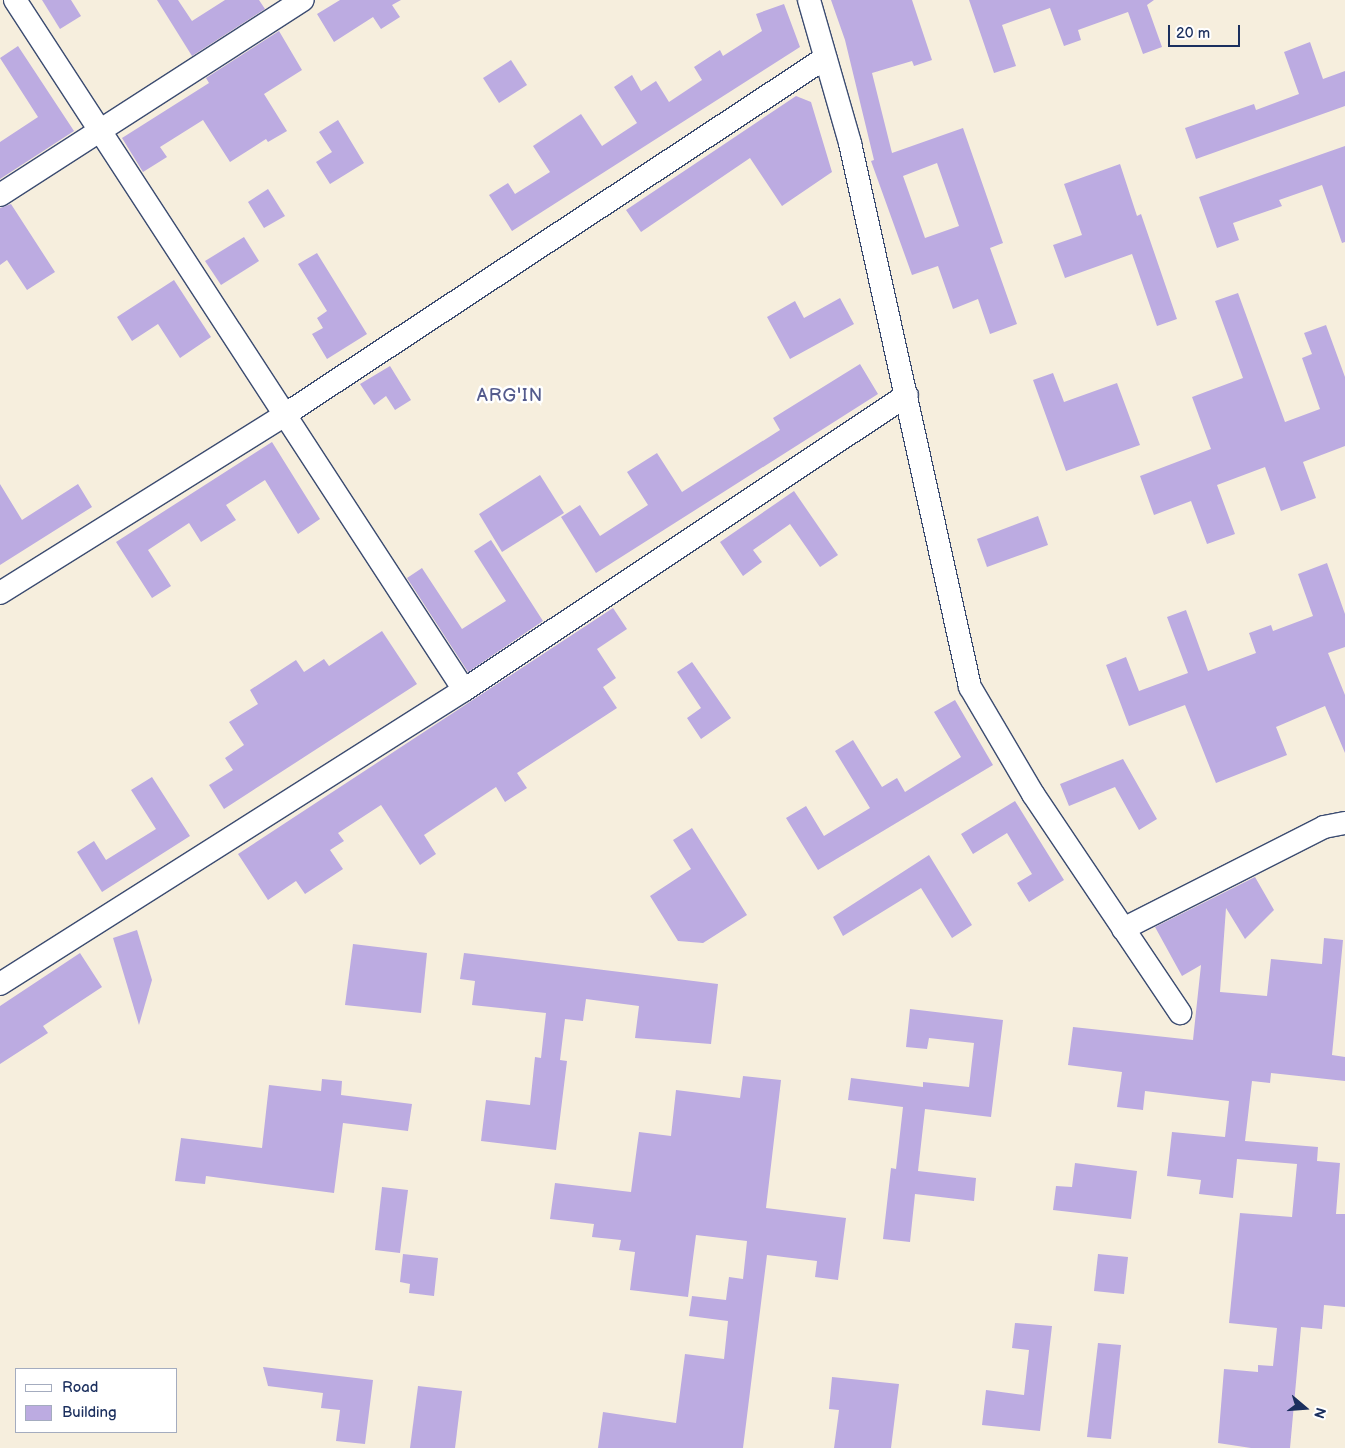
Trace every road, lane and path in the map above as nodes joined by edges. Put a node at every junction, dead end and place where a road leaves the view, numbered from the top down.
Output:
1 (15, 0) edge
2 (303, 0) edge
3 (809, 0) edge
4 (826, 58) junction
5 (101, 129) junction
6 (0, 195) edge
7 (907, 395) junction
8 (286, 414) junction
9 (0, 593) edge
10 (464, 690) junction
11 (1345, 823) edge
12 (1123, 929) junction
13 (0, 984) edge
14 (1180, 1014) dead end

1 - 5 street
2 - 5 street
3 - 4 street
4 - 7 street
4 - 8 street
5 - 6 street
5 - 8 street
7 - 10 street
7 - 12 street
8 - 9 street
8 - 10 street
10 - 13 street
11 - 12 street
12 - 14 street

